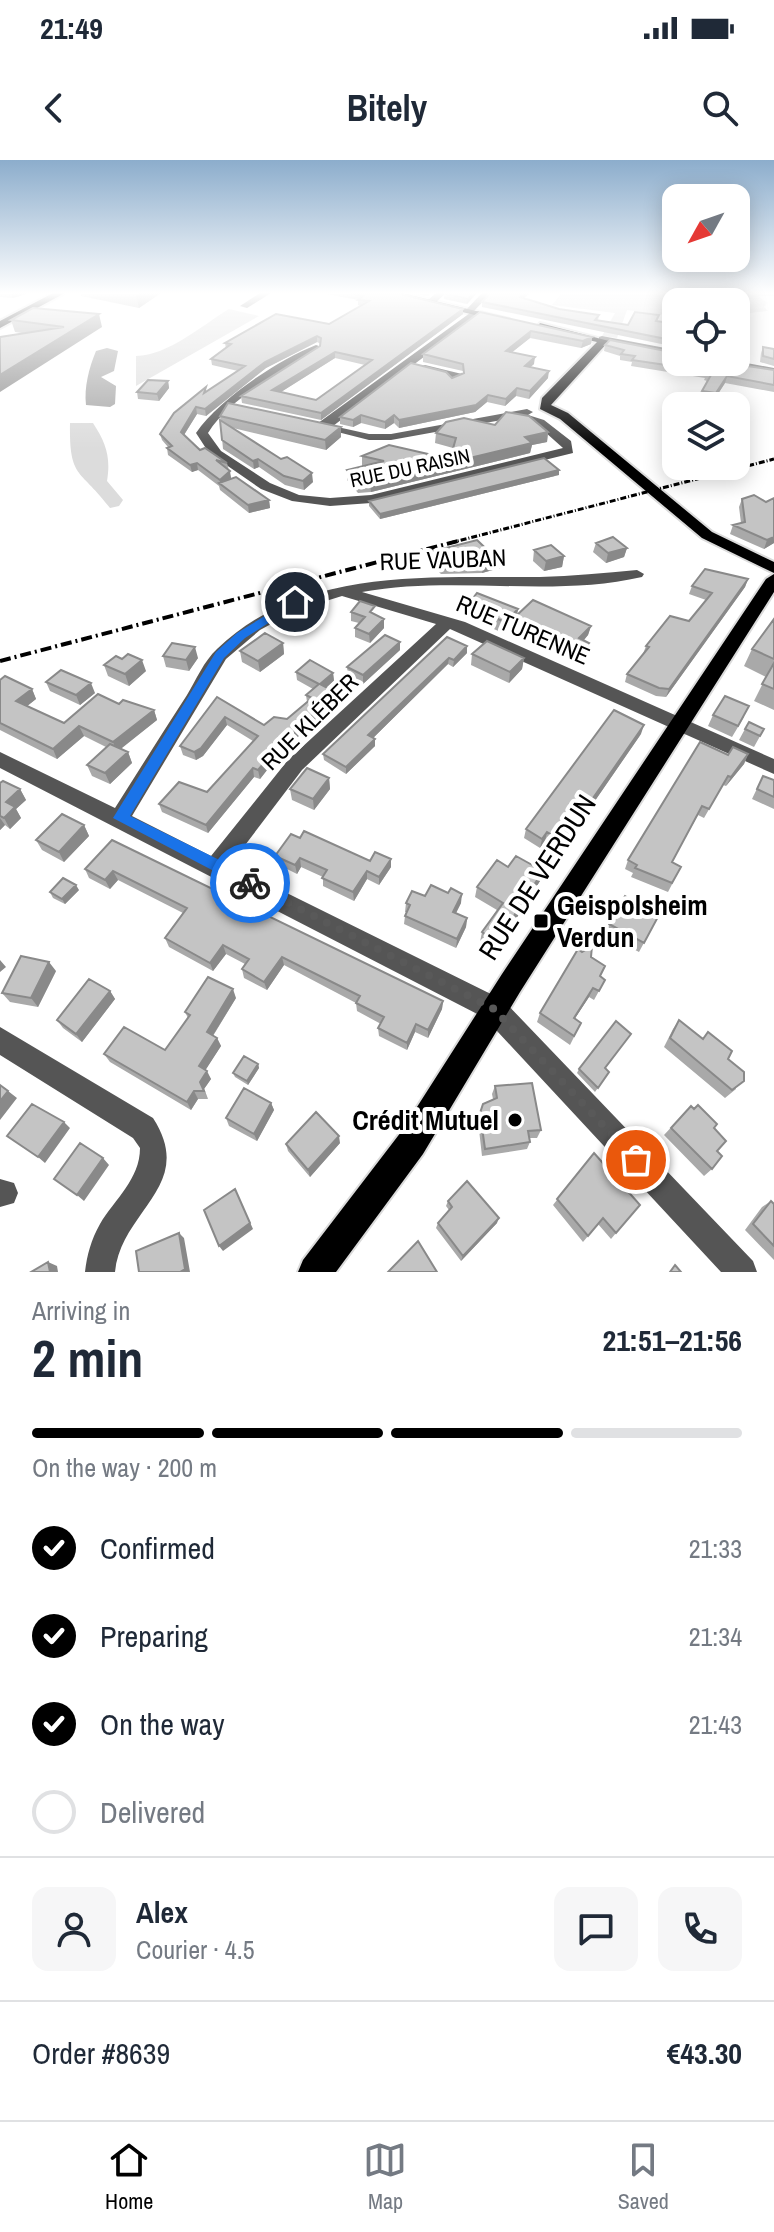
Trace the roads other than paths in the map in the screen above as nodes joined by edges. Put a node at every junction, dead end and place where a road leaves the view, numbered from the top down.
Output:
1 (433, 345) edge
2 (601, 345) edge
3 (633, 345) edge
4 (316, 348) edge
5 (662, 350) edge
6 (410, 364) junction
7 (750, 367) edge
8 (774, 371) edge
9 (453, 380) edge
10 (552, 405) junction
11 (227, 406) junction
12 (241, 409) edge
13 (515, 415) junction
14 (498, 417) junction
15 (310, 424) edge
16 (324, 427) junction
17 (774, 568) edge
18 (637, 574) dead end
19 (774, 579) edge
20 (343, 591) junction
21 (448, 622) junction
22 (680, 725) junction
23 (3, 765) edge
24 (774, 767) edge
25 (120, 818) junction
26 (216, 866) junction
27 (494, 1009) junction
28 (0, 1040) edge
29 (322, 1262) edge
30 (100, 1272) edge
31 (299, 1272) edge
32 (742, 1272) edge

1 - 6 street
2 - 10 main road
3 - 5 street
4 - 11 street
6 - 9 street
6 - 16 street
7 - 8 street
10 - 13 street
10 - 14 street
10 - 17 main road
11 - 12 street
11 - 13 street, RUE DU RAISIN
13 - 14 street
14 - 16 street
15 - 16 street
18 - 20 street, RUE VAUBAN
19 - 22 main road, RUE DE VERDUN
20 - 21 street, RUE TURENNE
20 - 25 street, RUE VAUBAN
21 - 22 street, RUE TURENNE
21 - 26 street, RUE KLÉBER
22 - 24 street, RUE TURENNE
22 - 27 main road, RUE DE VERDUN
23 - 25 street
25 - 26 street
26 - 27 street
27 - 29 main road, RUE DE VERDUN
27 - 32 street
28 - 30 street
29 - 31 main road, RUE DE VERDUN

